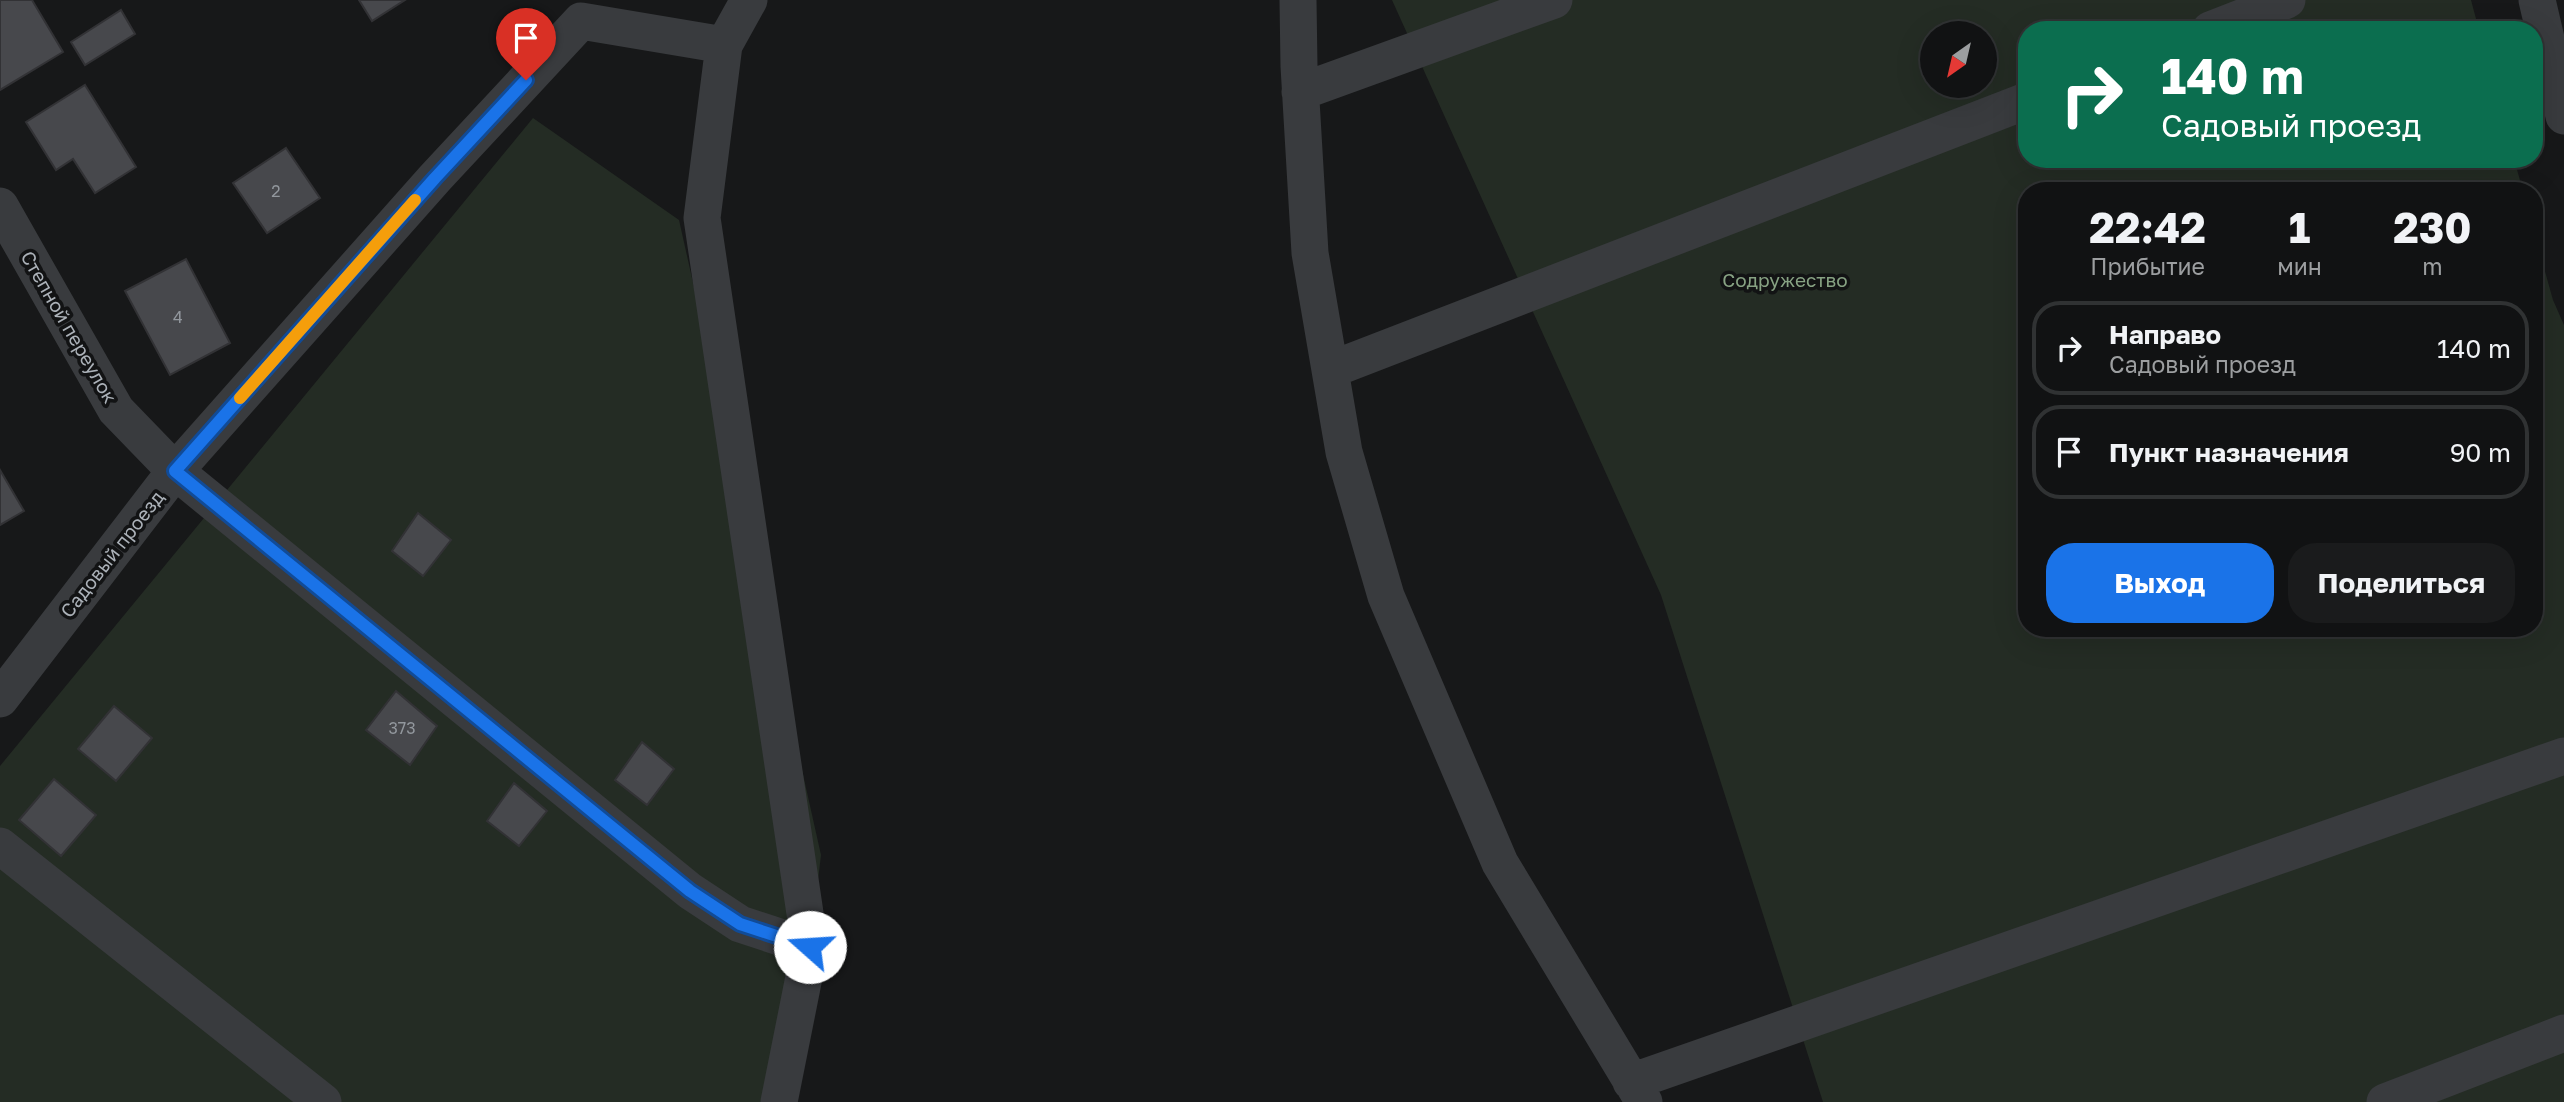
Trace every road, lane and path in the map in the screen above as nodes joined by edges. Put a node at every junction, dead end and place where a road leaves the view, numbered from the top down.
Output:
1 (749, 0) edge
2 (1298, 0) edge
3 (1554, 0) edge
4 (2287, 0) edge
5 (2537, 0) edge
6 (572, 11) edge
7 (2233, 21) edge
8 (2542, 21) edge
9 (2543, 26) edge
10 (724, 45) junction
11 (1300, 92) junction
12 (2018, 104) edge
13 (2564, 116) edge
14 (0, 206) edge
15 (1329, 370) junction
16 (175, 471) junction
17 (0, 699) edge
18 (2564, 756) edge
19 (0, 846) edge
20 (810, 947) junction
21 (2564, 1033) edge
22 (1638, 1092) edge
23 (323, 1102) edge
24 (779, 1102) edge
25 (2385, 1102) edge

1 - 10 street
2 - 11 street
3 - 11 street
4 - 7 street
5 - 8 street
6 - 10 street, Садовый проезд
6 - 16 street, Садовый проезд
9 - 13 street
10 - 20 street
11 - 15 street
12 - 15 street
14 - 16 street, Степной переулок
15 - 22 street
16 - 17 street, Садовый проезд
16 - 20 street, Степной переулок
18 - 22 street
19 - 23 street
20 - 24 street
21 - 25 street

